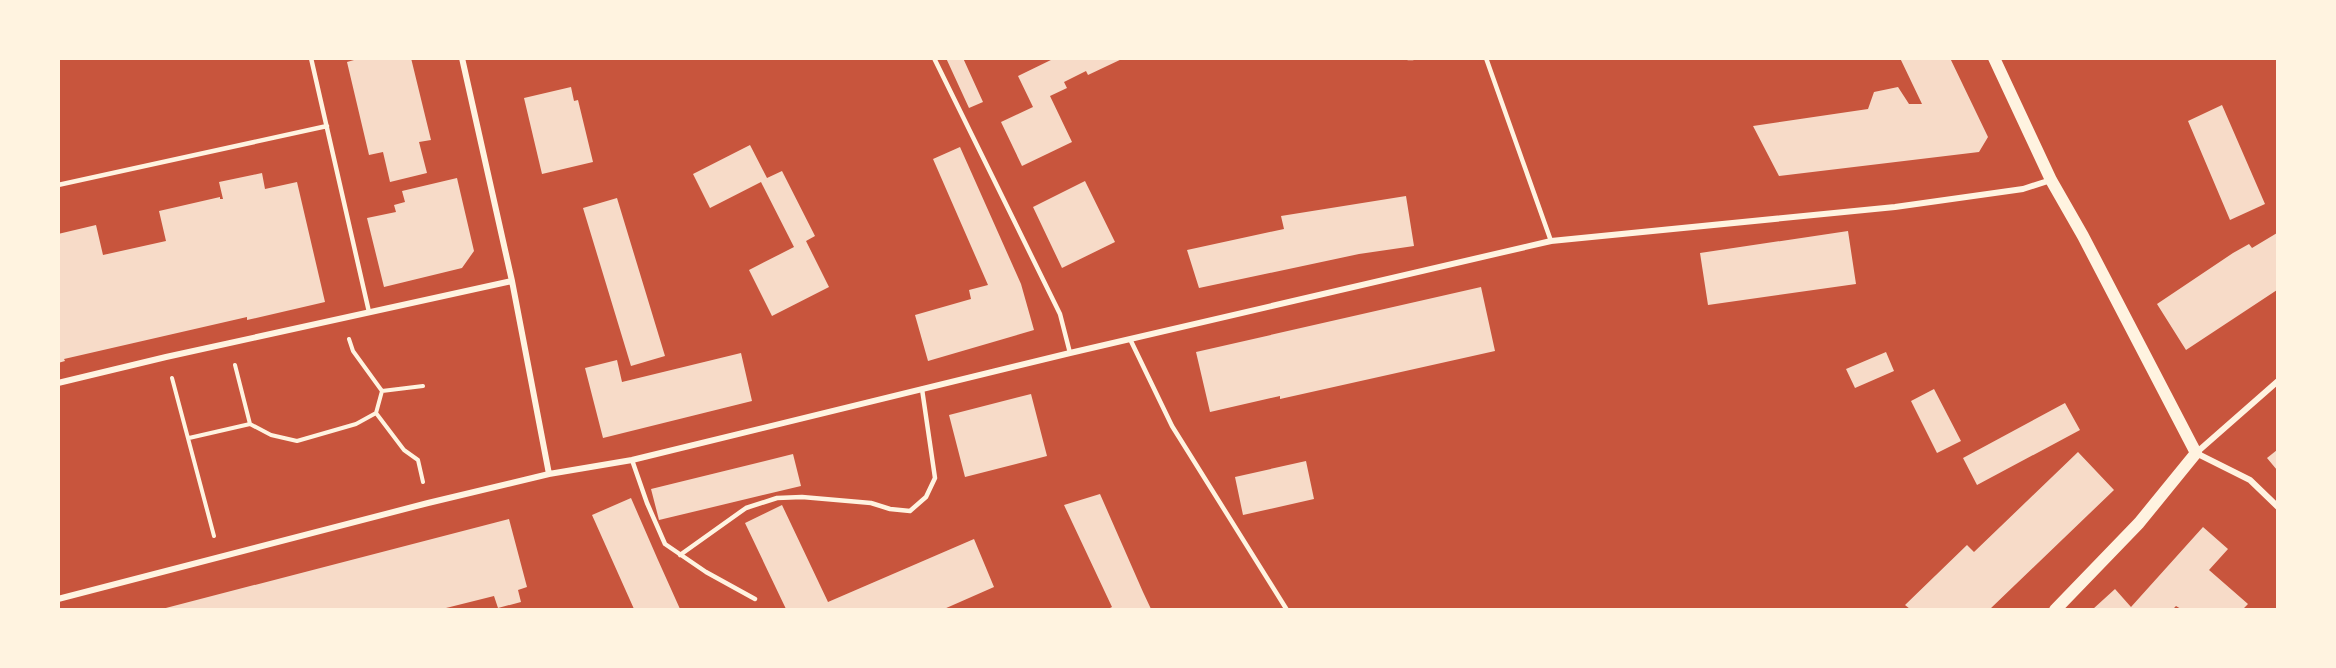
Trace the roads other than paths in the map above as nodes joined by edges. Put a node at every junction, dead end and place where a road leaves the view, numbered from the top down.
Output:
1 (311, 58) edge
2 (462, 58) edge
3 (934, 58) edge
4 (1408, 58) edge
5 (1413, 58) edge
6 (1486, 58) edge
7 (1994, 58) edge
8 (327, 126) junction
9 (2051, 180) junction
10 (58, 185) edge
11 (1551, 241) junction
12 (512, 281) junction
13 (369, 312) junction
14 (1130, 339) junction
15 (1070, 353) junction
16 (2277, 381) edge
17 (58, 383) edge
18 (922, 389) junction
19 (2196, 453) junction
20 (632, 460) junction
21 (549, 474) junction
22 (2277, 507) edge
23 (680, 555) junction
24 (58, 599) edge
25 (755, 599) dead end
26 (1287, 609) edge
27 (2055, 609) edge

1 - 8 lane
2 - 12 street
3 - 15 lane
4 - 5 lane
6 - 11 lane
7 - 9 main road
8 - 10 lane
8 - 13 lane
9 - 11 street
9 - 19 main road
11 - 14 street
12 - 13 street
12 - 21 street
13 - 17 street
14 - 15 street
14 - 26 lane
15 - 18 street
16 - 19 street
18 - 20 street
18 - 23 lane
19 - 22 street
19 - 27 main road
20 - 21 street
20 - 23 lane
21 - 24 street
23 - 25 lane

